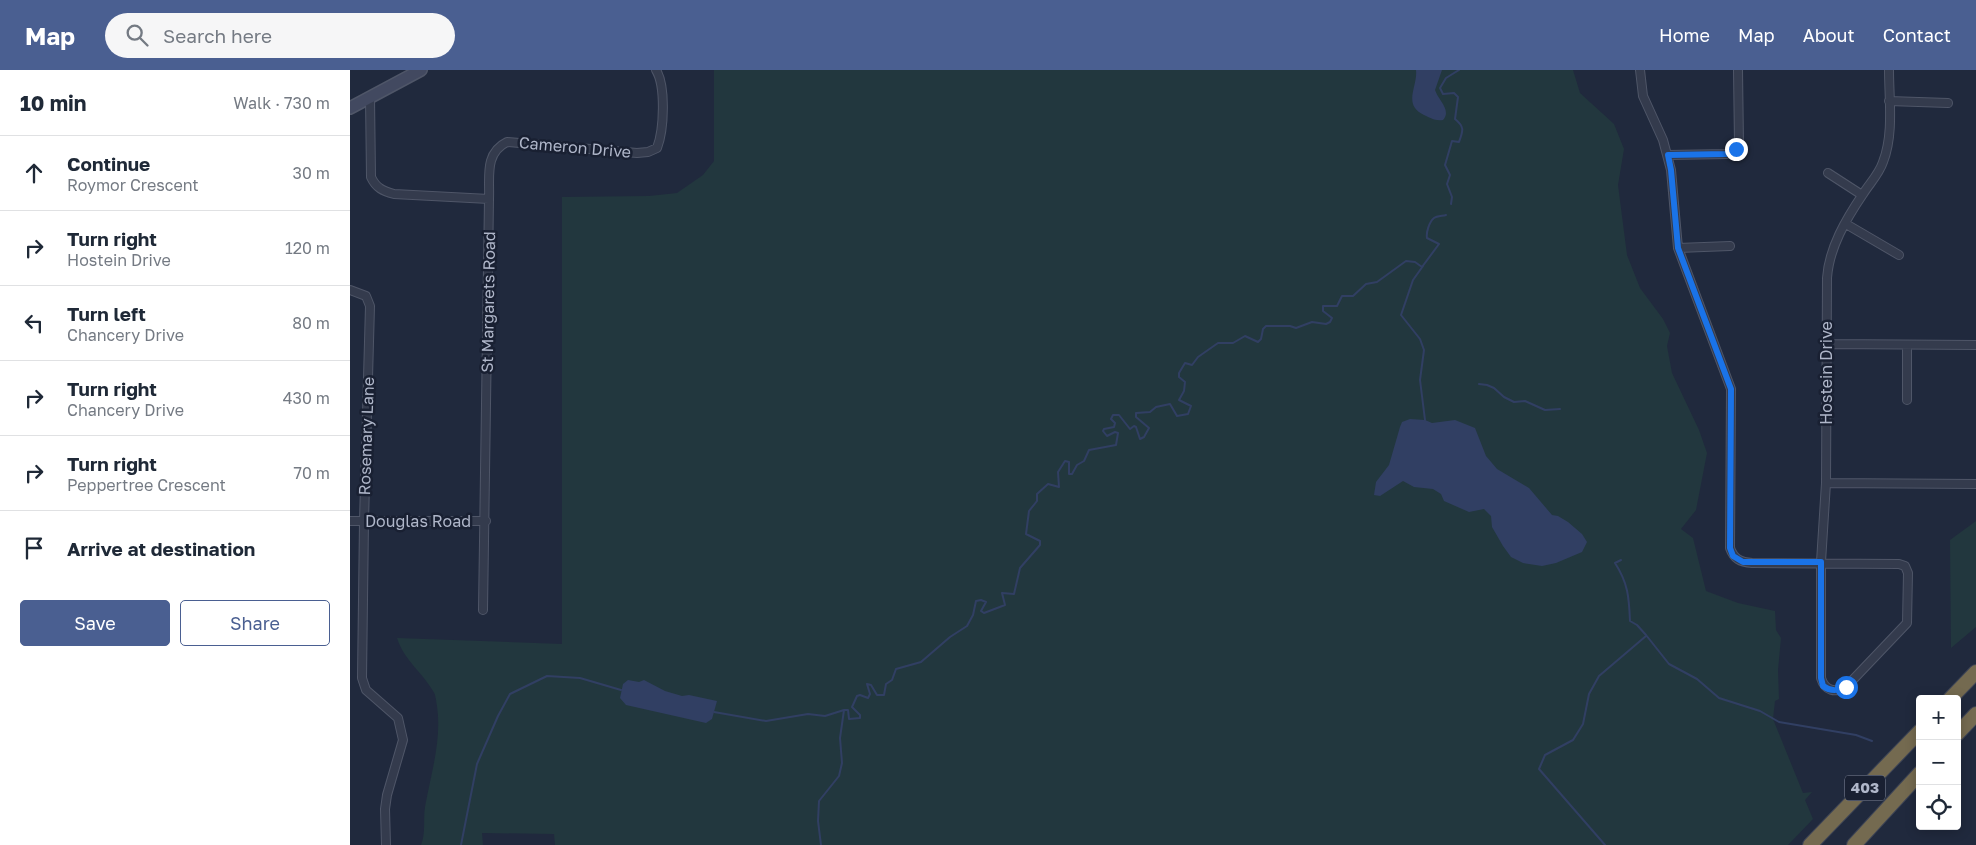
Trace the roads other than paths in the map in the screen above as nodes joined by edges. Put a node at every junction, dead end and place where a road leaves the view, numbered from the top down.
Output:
1 (421, 70) edge
2 (656, 70) edge
3 (1640, 70) edge
4 (1738, 70) edge
5 (1889, 70) edge
6 (370, 98) junction
7 (1889, 102) junction
8 (1948, 103) dead end
9 (350, 108) edge
10 (1668, 155) junction
11 (1828, 173) dead end
12 (1862, 194) junction
13 (489, 199) junction
14 (1846, 224) junction
15 (1730, 246) dead end
16 (1678, 248) junction
17 (1900, 255) dead end
18 (350, 290) edge
19 (1826, 344) junction
20 (1906, 345) junction
21 (1976, 345) edge
22 (1907, 400) dead end
23 (1826, 483) junction
24 (1976, 484) edge
25 (350, 520) edge
26 (364, 521) junction
27 (486, 521) junction
28 (1821, 562) junction
29 (483, 610) dead end
30 (1976, 672) edge
31 (1954, 695) edge
32 (1976, 714) edge
33 (1961, 730) edge
34 (1916, 734) edge
35 (1916, 778) edge
36 (386, 845) edge
37 (1810, 845) edge
38 (1854, 845) edge

1 - 6 main road
2 - 13 street, Cameron Drive
3 - 10 street
4 - 10 street
5 - 7 street, Hostein Drive
6 - 9 main road
6 - 13 street
7 - 8 street
7 - 12 street, Hostein Drive
10 - 16 street
11 - 12 street
12 - 14 street, Hostein Drive
13 - 27 street, St Margarets Road
14 - 17 street
14 - 19 street, Hostein Drive
15 - 16 street
16 - 28 street
18 - 26 street, Rosemary Lane
19 - 20 street
19 - 23 street, Hostein Drive
20 - 21 street
20 - 22 street
23 - 24 street
23 - 28 street, Hostein Drive
25 - 26 street, Douglas Road
26 - 27 street, Douglas Road
26 - 36 street, Rosemary Lane
27 - 29 street, St Margarets Road
28 - 28 street, Hostein Drive
30 - 31 highway
32 - 33 highway
34 - 37 highway, 403
35 - 38 highway, 403

